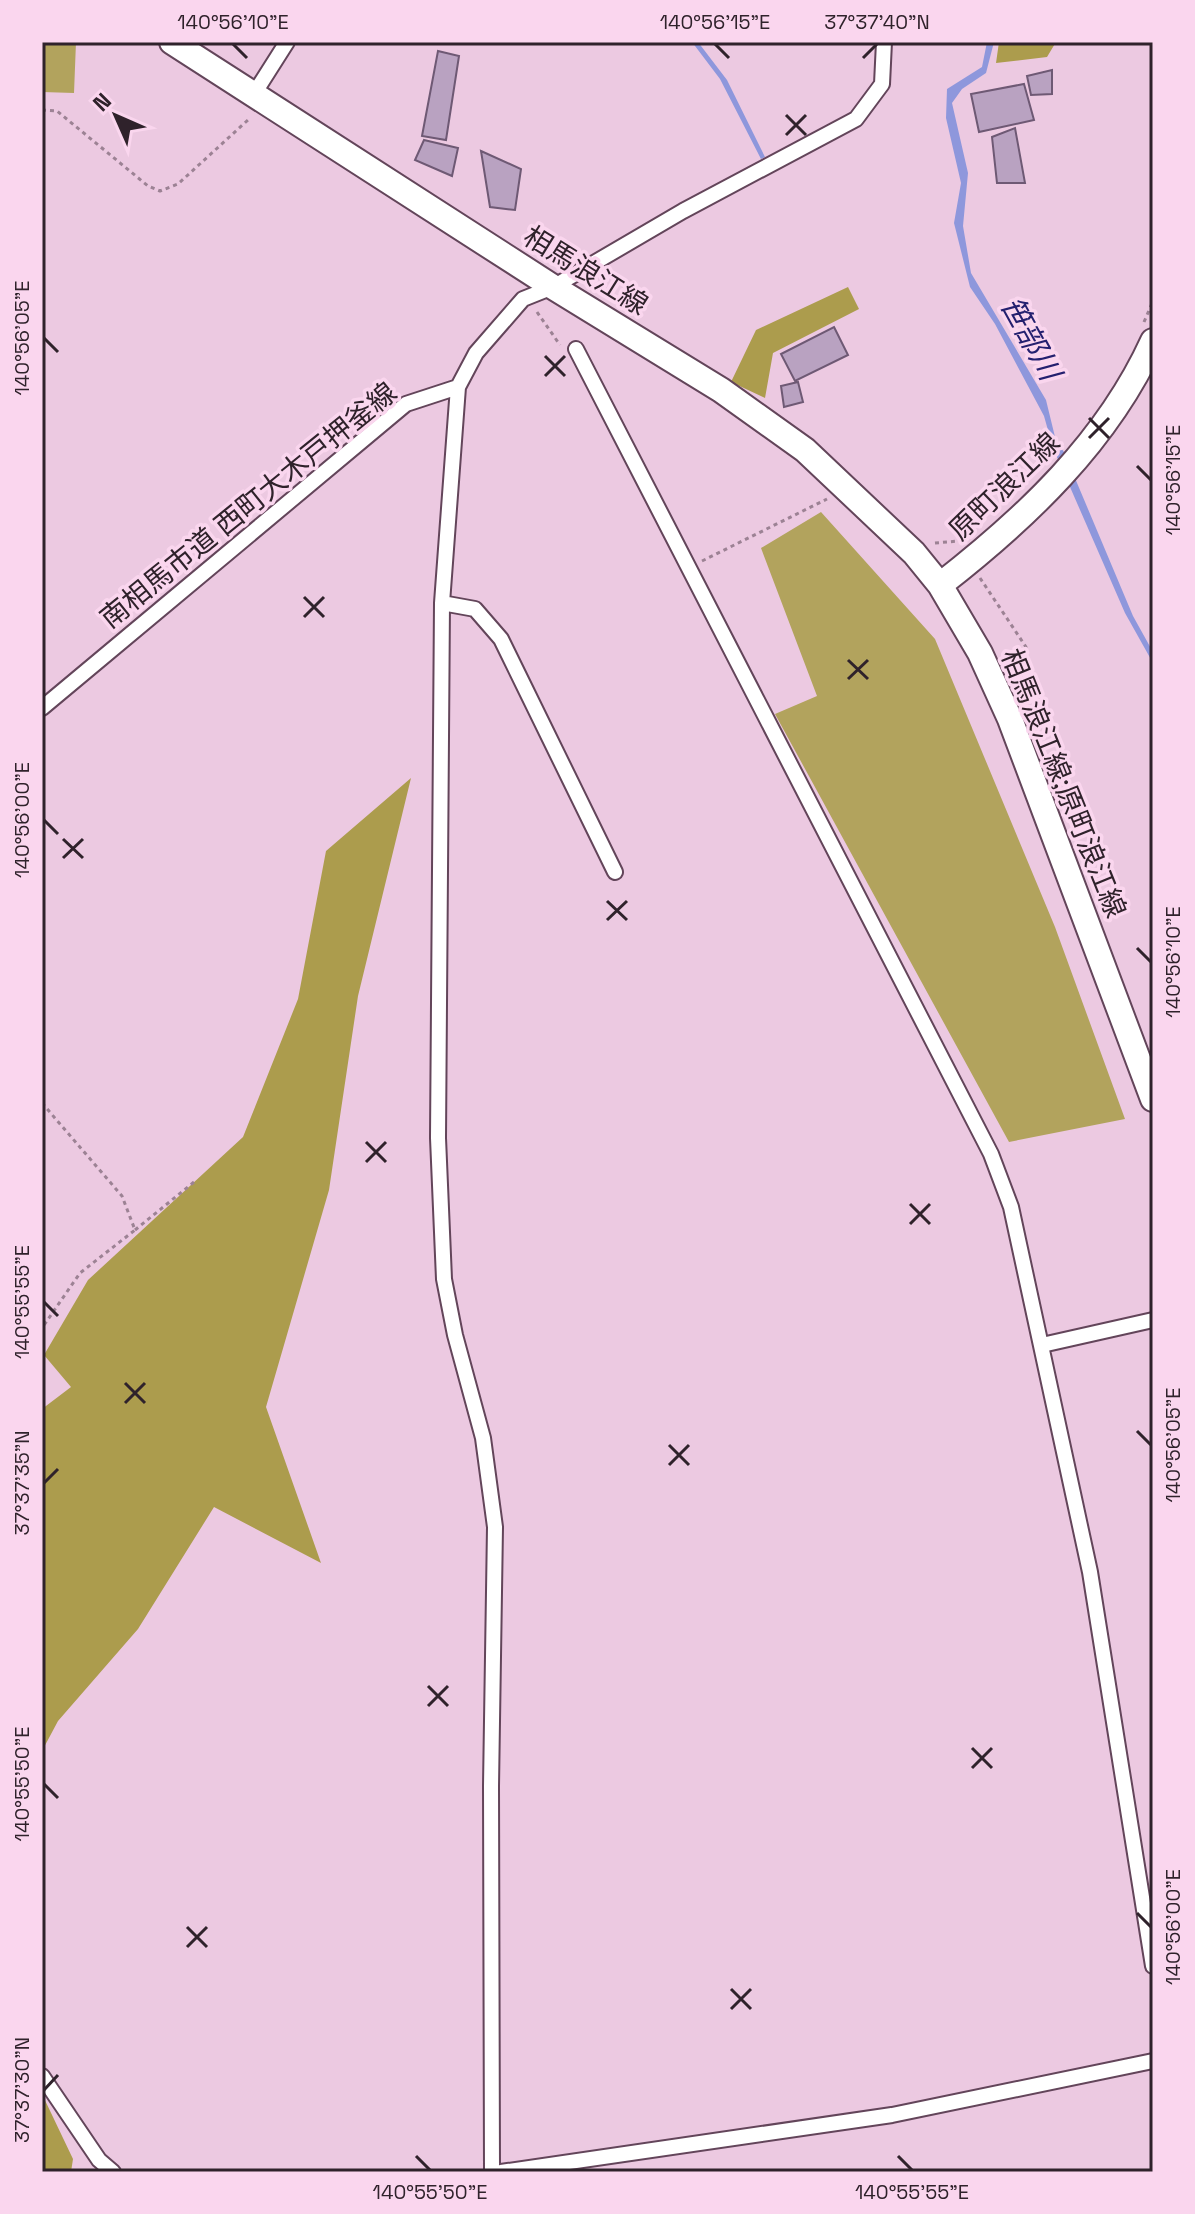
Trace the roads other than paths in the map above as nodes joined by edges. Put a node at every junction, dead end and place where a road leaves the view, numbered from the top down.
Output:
1 (172, 42) edge
2 (287, 42) edge
3 (884, 42) edge
4 (259, 97) junction
5 (553, 287) junction
6 (1153, 341) edge
7 (569, 349) road end
8 (458, 387) junction
9 (940, 585) junction
10 (442, 603) junction
11 (42, 708) edge
12 (615, 872) dead end
13 (1153, 1099) edge
14 (1153, 1320) edge
15 (1042, 1345) junction
16 (1153, 1966) edge
17 (1153, 2061) edge
18 (42, 2076) edge
19 (113, 2172) edge
20 (492, 2172) edge
21 (501, 2172) edge

1 - 4 main road, 相馬浪江線
2 - 4 street
3 - 5 street
4 - 5 main road, 相馬浪江線
5 - 8 street
5 - 9 main road, 相馬浪江線
6 - 9 main road, 原町浪江線
7 - 15 street
8 - 10 street
8 - 11 street, 南相馬市道 西町大木戸押釜線
9 - 13 main road, 相馬浪江線;原町浪江線
10 - 12 street
10 - 20 street
14 - 15 street
15 - 16 street
17 - 21 street
18 - 19 street

